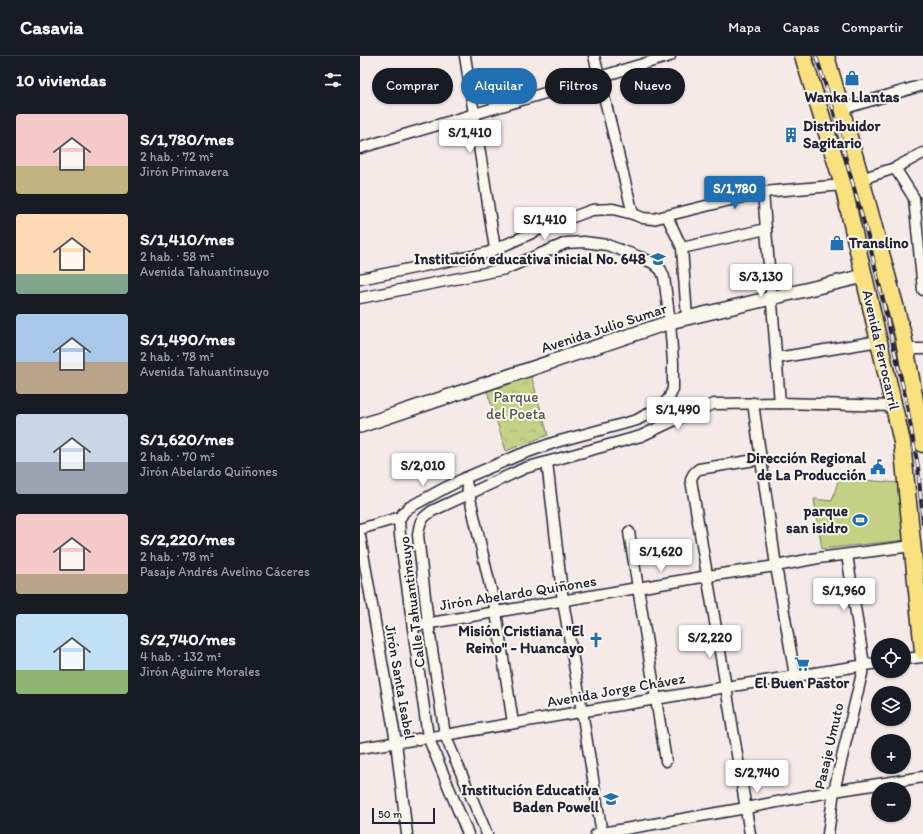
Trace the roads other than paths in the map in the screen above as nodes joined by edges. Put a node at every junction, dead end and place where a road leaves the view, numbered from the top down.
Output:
1 (465, 56) edge
2 (594, 56) edge
3 (670, 56) edge
4 (803, 56) edge
5 (826, 56) edge
6 (597, 68) edge
7 (612, 73) edge
8 (923, 85) edge
9 (545, 93) edge
10 (606, 104) edge
11 (842, 109) junction
12 (474, 114) junction
13 (360, 148) edge
14 (923, 153) edge
15 (895, 168) junction
16 (861, 179) junction
17 (843, 185) junction
18 (763, 192) junction
19 (919, 198) edge
20 (633, 214) junction
21 (668, 216) junction
22 (766, 229) junction
23 (682, 248) junction
24 (495, 249) junction
25 (864, 276) junction
26 (360, 279) edge
27 (923, 290) edge
28 (360, 298) edge
29 (772, 298) junction
30 (688, 318) junction
31 (670, 322) junction
32 (878, 341) junction
33 (905, 349) junction
34 (923, 349) edge
35 (777, 358) junction
36 (753, 403) junction
37 (780, 403) junction
38 (894, 406) junction
39 (360, 426) edge
40 (922, 436) edge
41 (761, 459) junction
42 (547, 462) junction
43 (465, 478) junction
44 (469, 494) junction
45 (401, 517) junction
46 (360, 529) edge
47 (630, 532) dead end
48 (360, 536) edge
49 (912, 546) junction
50 (847, 555) junction
51 (776, 566) junction
52 (708, 576) junction
53 (638, 588) junction
54 (563, 601) junction
55 (496, 612) junction
56 (428, 623) junction
57 (413, 626) junction
58 (923, 651) edge
59 (923, 657) edge
60 (911, 658) edge
61 (871, 664) edge
62 (864, 665) junction
63 (796, 676) junction
64 (726, 687) junction
65 (656, 699) junction
66 (582, 711) junction
67 (513, 723) junction
68 (445, 735) junction
69 (428, 737) junction
70 (396, 742) junction
71 (360, 748) edge
72 (666, 761) dead end
73 (923, 777) edge
74 (834, 791) junction
75 (746, 808) junction
76 (407, 834) edge
77 (468, 834) edge
78 (487, 834) edge
79 (600, 834) edge
80 (750, 834) edge
81 (828, 834) edge

1 - 12 street
2 - 6 street
3 - 7 street
4 - 17 main road, Avenida Ferrocarril
5 - 11 main road, Avenida Ferrocarril
8 - 11 street
9 - 12 street
10 - 20 street
11 - 16 main road, Avenida Ferrocarril
12 - 13 street
12 - 24 street
14 - 15 street
15 - 16 street
15 - 19 street
16 - 33 main road, Avenida Ferrocarril
17 - 18 street
17 - 25 main road, Avenida Ferrocarril
18 - 21 street
18 - 22 street
19 - 27 street
20 - 21 street
20 - 24 street
21 - 23 street
22 - 23 street
22 - 29 street
23 - 30 street
24 - 26 street
25 - 29 street, Avenida Julio Sumar
25 - 32 main road, Avenida Ferrocarril
28 - 31 street
29 - 30 street, Avenida Julio Sumar
29 - 35 street
30 - 31 street, Avenida Julio Sumar
31 - 39 street, Avenida Julio Sumar
31 - 43 street
32 - 35 street
32 - 38 main road, Avenida Ferrocarril
33 - 34 street
33 - 40 main road, Avenida Ferrocarril
35 - 37 street
36 - 37 street
36 - 41 street
36 - 42 street
37 - 38 street
38 - 49 main road, Avenida Ferrocarril
41 - 51 street
41 - 52 street
42 - 44 street
42 - 54 street
43 - 44 street
43 - 45 street
44 - 55 street
44 - 56 street, Calle Tahuantinsuyo
45 - 46 street
45 - 57 street, Calle Tahuantinsuyo
47 - 53 street
48 - 70 street, Jirón Santa Isabel
49 - 50 street, Jirón Abelardo Quiñones
49 - 58 main road, Avenida Ferrocarril
50 - 51 street, Jirón Abelardo Quiñones
50 - 62 street
51 - 52 street, Jirón Abelardo Quiñones
51 - 63 street
52 - 53 street, Jirón Abelardo Quiñones
52 - 64 street
53 - 54 street, Jirón Abelardo Quiñones
53 - 65 street
54 - 55 street, Jirón Abelardo Quiñones
54 - 66 street
55 - 56 street, Jirón Abelardo Quiñones
55 - 67 street
56 - 57 street, Jirón Abelardo Quiñones
56 - 68 street, Calle Tahuantinsuyo
57 - 69 street, Calle Tahuantinsuyo
59 - 60 street
61 - 62 street, Avenida Jorge Chávez
62 - 63 street, Avenida Jorge Chávez
62 - 74 street, Pasaje Umuto
63 - 64 street, Avenida Jorge Chávez
64 - 65 street, Avenida Jorge Chávez
64 - 75 street
65 - 66 street, Avenida Jorge Chávez
65 - 72 street
66 - 67 street, Avenida Jorge Chávez
66 - 79 street
67 - 68 street, Avenida Jorge Chávez
68 - 69 street, Avenida Jorge Chávez
68 - 78 street, Calle Tahuantinsuyo
69 - 70 street, Avenida Jorge Chávez
69 - 77 street, Calle Tahuantinsuyo
70 - 71 street, Avenida Jorge Chávez
70 - 76 street, Jirón Santa Isabel
73 - 74 street
74 - 75 street
74 - 81 street, Pasaje Umuto
75 - 79 street
75 - 80 street

